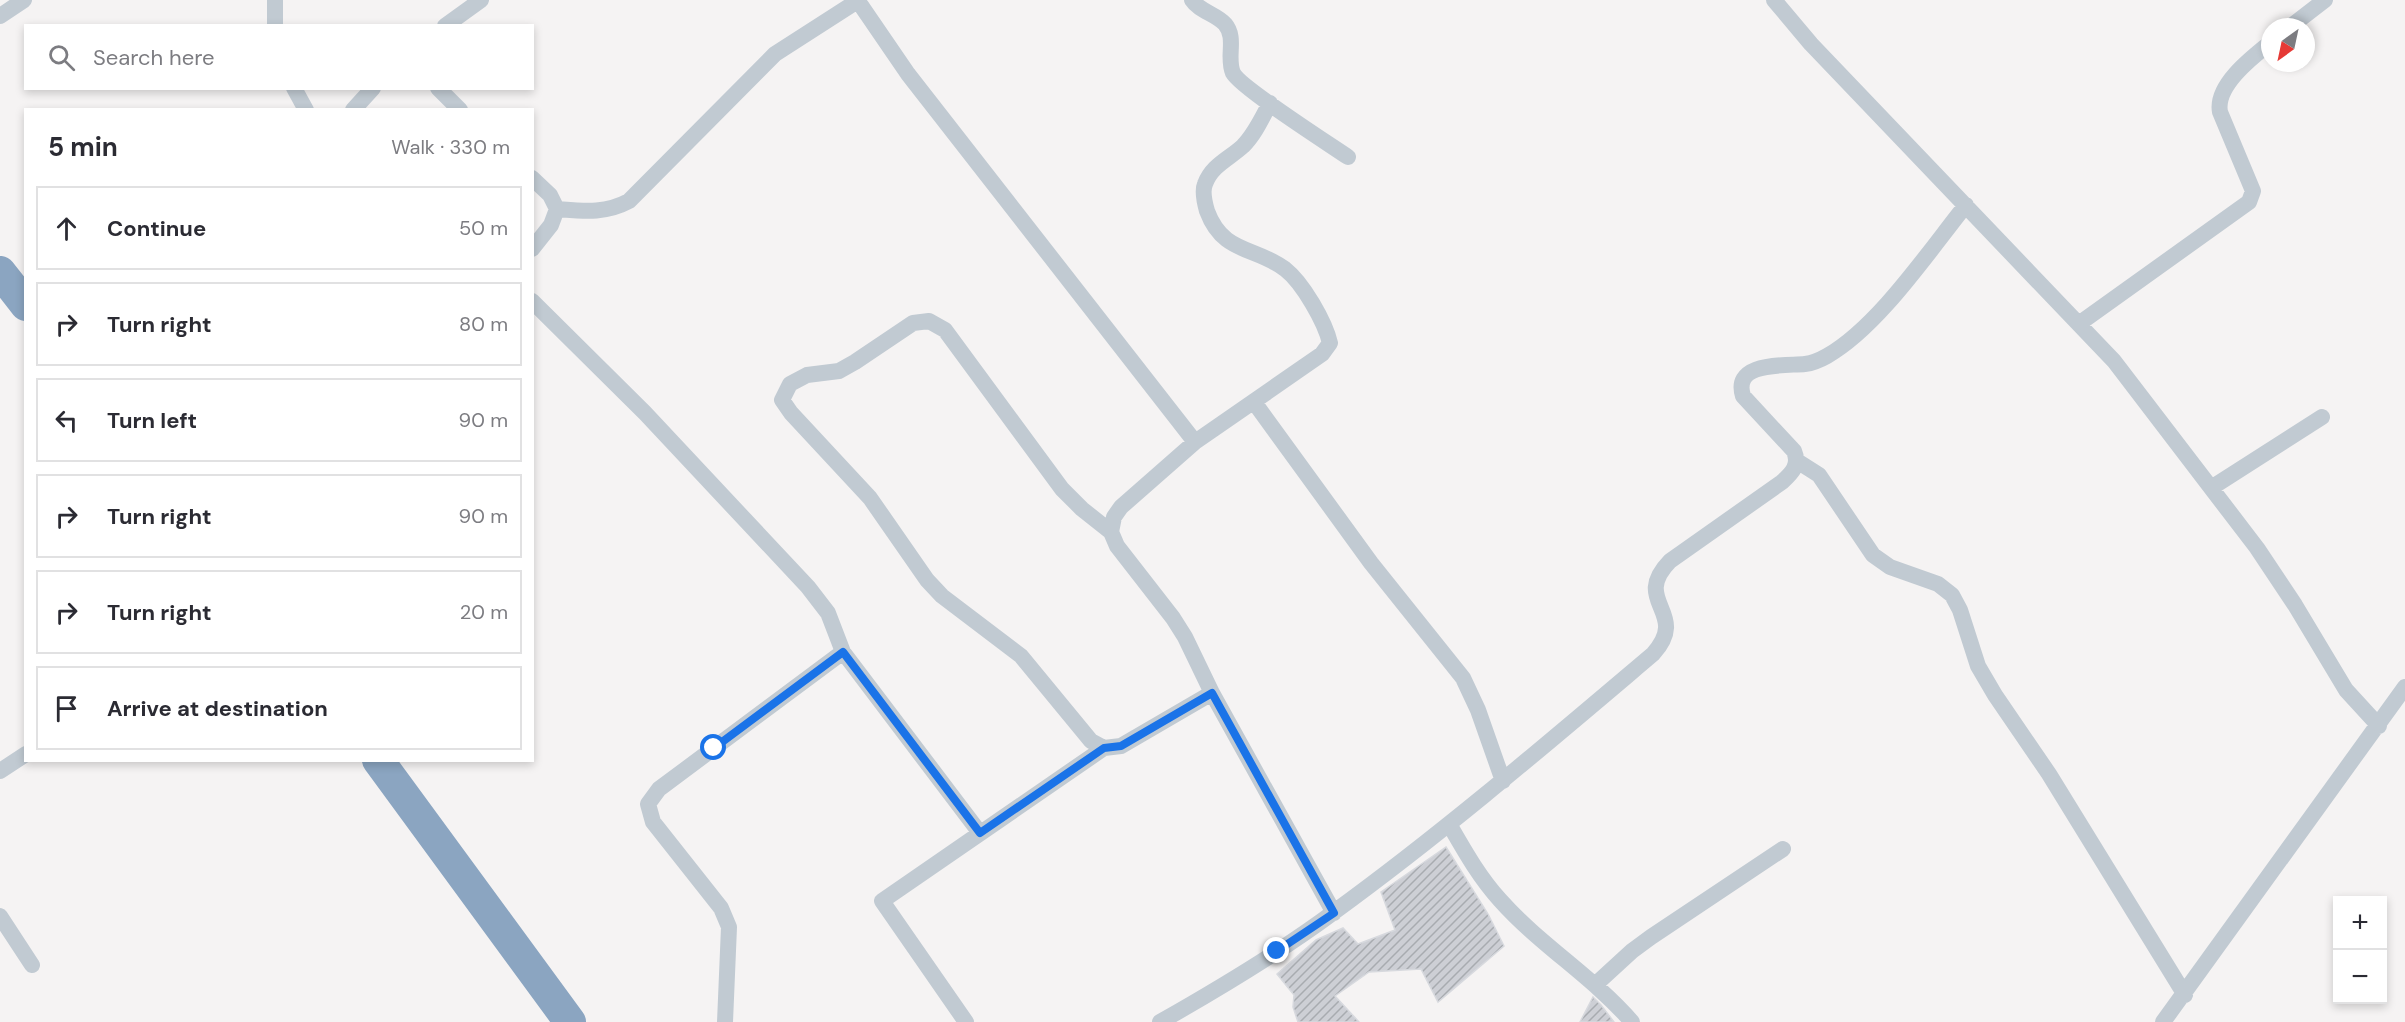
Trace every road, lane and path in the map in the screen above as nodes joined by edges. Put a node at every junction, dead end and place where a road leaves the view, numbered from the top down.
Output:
1 (24, 0) edge
2 (275, 0) edge
3 (481, 0) edge
4 (1192, 0) edge
5 (1774, 0) edge
6 (2325, 0) edge
7 (859, 1) edge
8 (0, 16) edge
9 (2302, 18) edge
10 (275, 24) edge
11 (448, 24) edge
12 (2261, 51) edge
13 (295, 90) edge
14 (371, 90) edge
15 (440, 90) edge
16 (1269, 103) junction
17 (305, 108) edge
18 (355, 108) edge
19 (458, 108) edge
20 (1348, 157) dead end
21 (534, 180) edge
22 (1966, 205) junction
23 (557, 208) junction
24 (534, 247) edge
25 (0, 272) edge
26 (24, 302) edge
27 (534, 302) edge
28 (2080, 323) junction
29 (1254, 402) junction
30 (2322, 417) dead end
31 (1196, 442) junction
32 (1797, 461) junction
33 (2211, 488) junction
34 (1111, 532) junction
35 (843, 652) junction
36 (2405, 687) edge
37 (1212, 693) junction
38 (2379, 726) junction
39 (1104, 748) junction
40 (24, 755) edge
41 (379, 762) edge
42 (0, 771) edge
43 (1503, 781) junction
44 (1449, 824) junction
45 (980, 833) junction
46 (1783, 849) dead end
47 (1334, 913) junction
48 (0, 916) edge
49 (32, 965) dead end
50 (1596, 984) junction
51 (2185, 995) junction
52 (570, 1022) edge
53 (724, 1022) edge
54 (966, 1022) edge
55 (1161, 1022) edge
56 (1632, 1022) edge
57 (2163, 1022) edge

1 - 8 street
2 - 10 street
3 - 11 street
4 - 16 street
5 - 22 street
6 - 9 street
7 - 23 street
7 - 31 street
12 - 28 street
13 - 17 street
14 - 18 street
15 - 19 street
16 - 20 street
16 - 29 street
21 - 23 street
22 - 28 street
22 - 32 street
23 - 24 street
25 - 26 highway
27 - 35 street
28 - 33 street
29 - 31 street
29 - 43 street
30 - 33 street
31 - 34 street
32 - 43 street
32 - 51 street
33 - 38 street
34 - 37 street
34 - 39 street
35 - 45 street
35 - 53 street
36 - 38 street
37 - 39 street
37 - 47 street
38 - 51 street
39 - 45 street
40 - 42 street
41 - 52 highway
43 - 44 street
44 - 47 street
44 - 50 street
45 - 54 street
46 - 50 street
47 - 55 street
48 - 49 street
50 - 56 street
51 - 57 street

